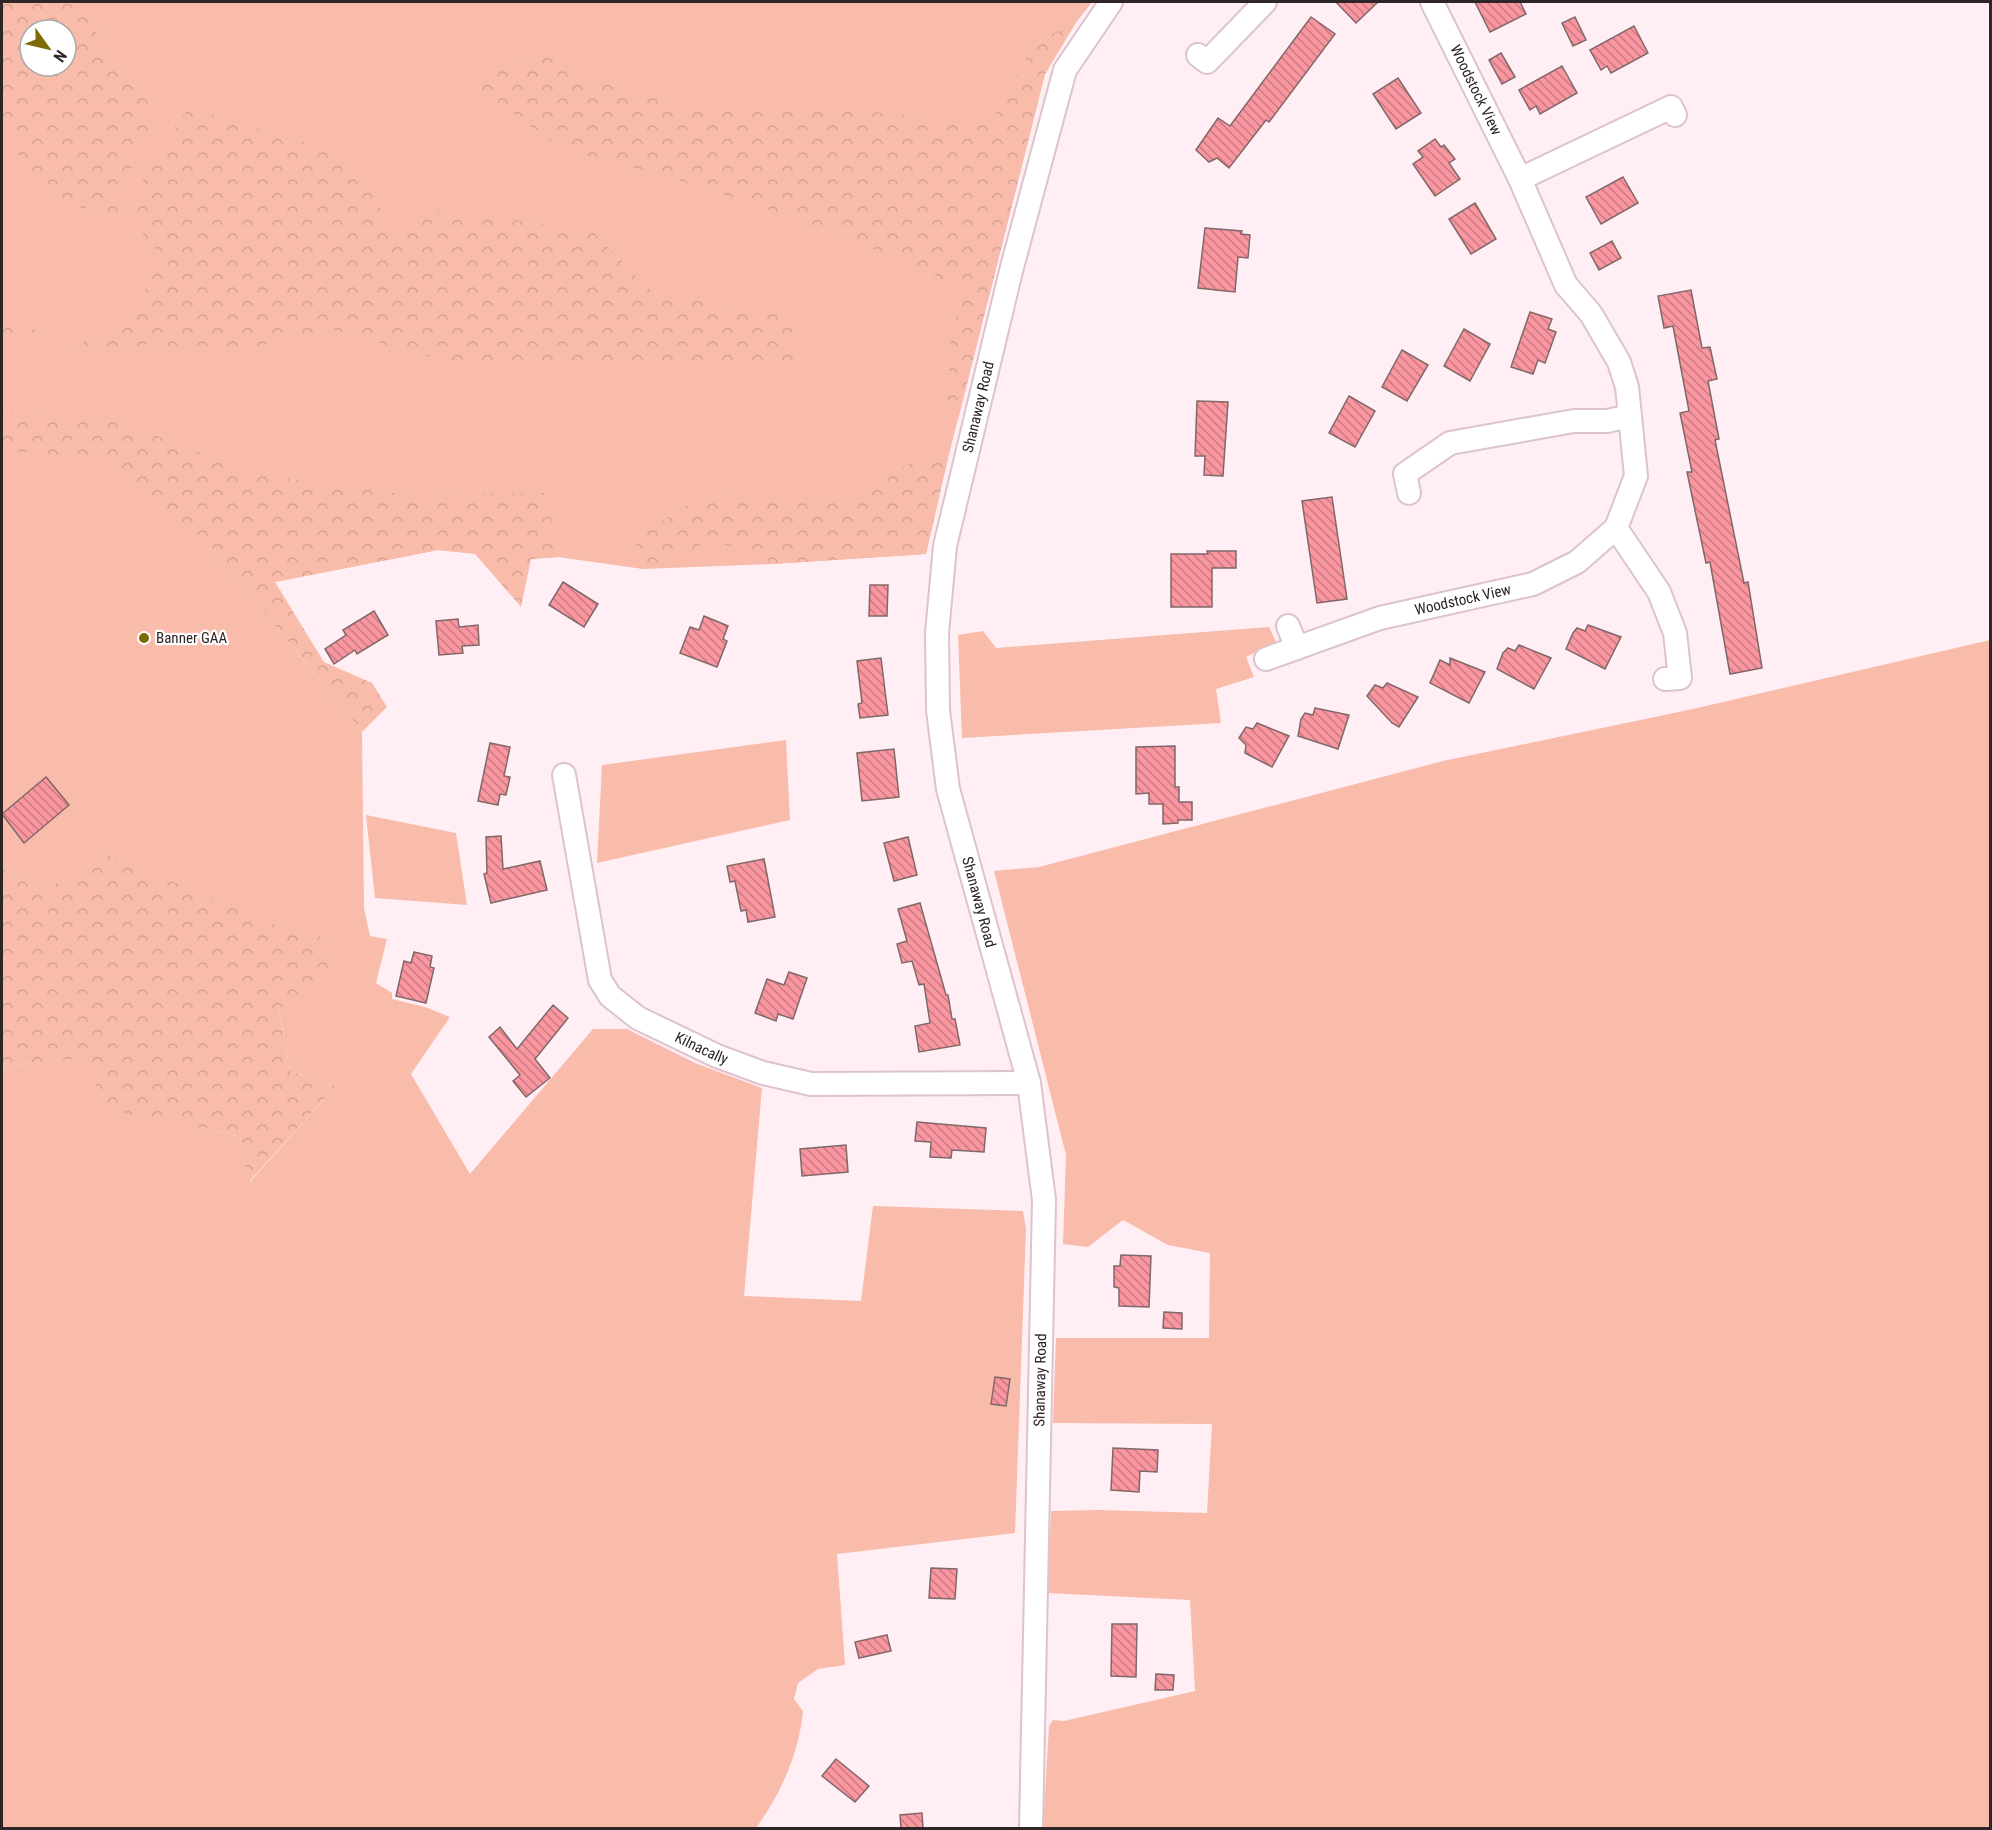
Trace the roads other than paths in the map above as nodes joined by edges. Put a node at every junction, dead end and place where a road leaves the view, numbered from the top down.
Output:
1 (1265, 2) edge
2 (1432, 2) edge
3 (1106, 3) edge
4 (1198, 55) dead end
5 (1675, 115) dead end
6 (1520, 179) junction
7 (1630, 416) junction
8 (1409, 493) dead end
9 (1616, 528) junction
10 (1288, 626) dead end
11 (1297, 648) junction
12 (1266, 659) dead end
13 (1665, 679) dead end
14 (564, 775) dead end
15 (1029, 1083) junction
16 (1031, 1828) edge

1 - 4 street
2 - 6 street, Woodstock View
3 - 15 street, Shanaway Road
5 - 6 street
6 - 7 street, Woodstock View
7 - 8 street
7 - 9 street, Woodstock View
9 - 11 street, Woodstock View
9 - 13 street
10 - 11 street
11 - 12 street, Woodstock View
14 - 15 street, Kilnacally
15 - 16 street, Shanaway Road

